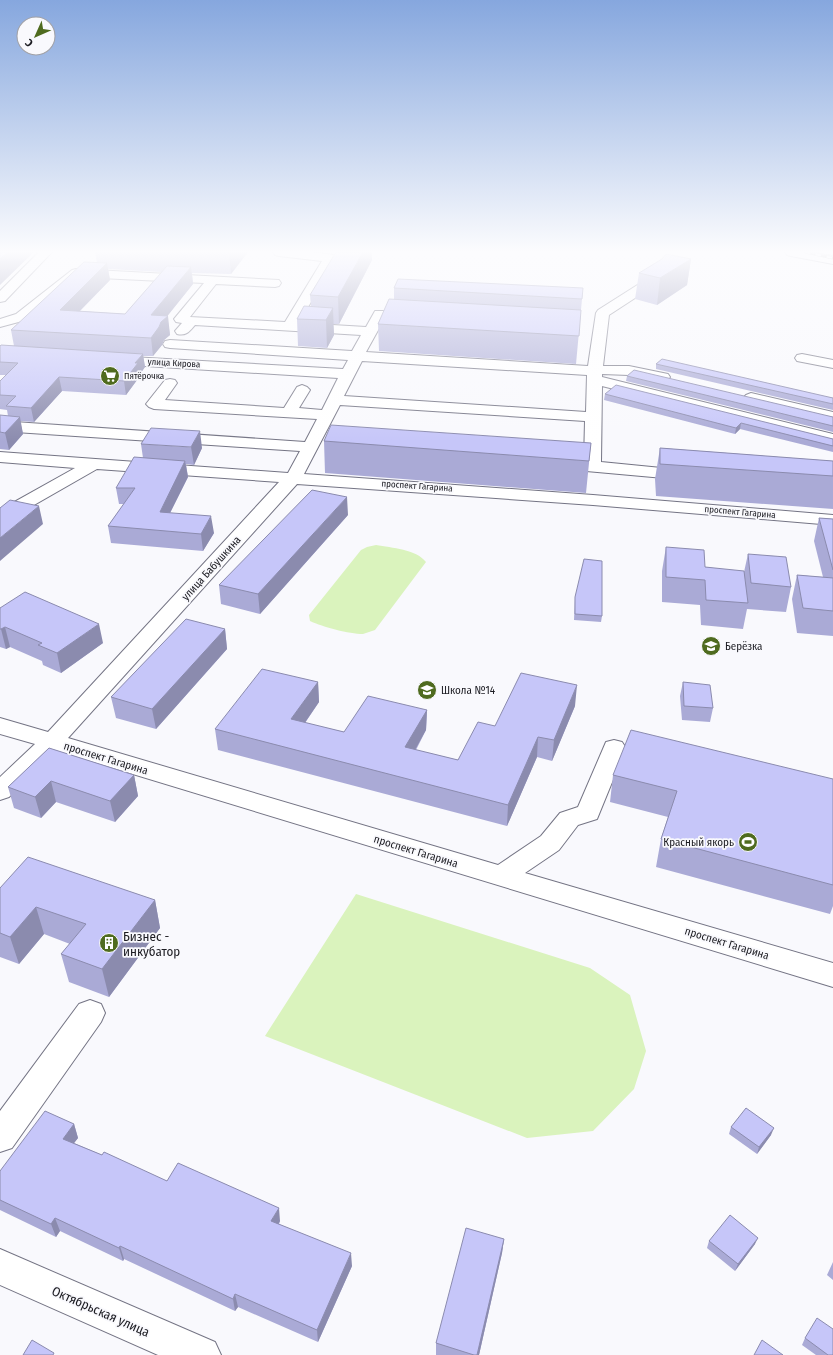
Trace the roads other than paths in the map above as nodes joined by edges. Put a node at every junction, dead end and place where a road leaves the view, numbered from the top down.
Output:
1 (23, 315) edge
2 (184, 315) edge
3 (296, 315) edge
4 (603, 315) edge
5 (191, 321) junction
6 (0, 323) edge
7 (290, 326) junction
8 (170, 344) junction
9 (357, 356) junction
10 (802, 358) dead end
11 (101, 359) edge
12 (155, 362) junction
13 (833, 364) edge
14 (348, 374) junction
15 (595, 375) junction
16 (680, 381) edge
17 (170, 383) dead end
18 (302, 390) dead end
19 (734, 394) edge
20 (331, 408) junction
21 (288, 413) junction
22 (594, 417) junction
23 (833, 417) edge
24 (0, 426) edge
25 (833, 439) edge
26 (318, 445) junction
27 (0, 457) edge
28 (96, 463) junction
29 (544, 463) edge
30 (592, 467) junction
31 (701, 476) edge
32 (294, 477) junction
33 (0, 518) edge
34 (833, 520) edge
35 (0, 726) edge
36 (52, 742) junction
37 (614, 748) dead end
38 (0, 791) edge
39 (501, 876) junction
40 (833, 975) edge
41 (90, 1013) dead end
42 (0, 1137) edge
43 (0, 1267) edge
44 (202, 1355) edge

1 - 6 street
2 - 5 street
3 - 7 street
4 - 15 street
5 - 7 street
5 - 8 street
7 - 9 street, улица Бабушкина
8 - 9 street
8 - 12 street
9 - 14 street, улица Бабушкина
9 - 15 street
10 - 13 street
11 - 12 street, улица Кирова
12 - 14 street, улица Кирова
14 - 20 street, улица Бабушкина
15 - 16 street
15 - 22 street
15 - 25 street
17 - 21 street
18 - 21 street
19 - 23 street
20 - 21 street
20 - 22 street
20 - 26 street, улица Бабушкина
22 - 30 street
24 - 26 street
26 - 32 street, улица Бабушкина
27 - 28 street, проспект Гагарина
28 - 32 street, проспект Гагарина
28 - 33 street
29 - 30 street
30 - 31 street
32 - 34 street, проспект Гагарина
32 - 36 street, улица Бабушкина
35 - 36 street, проспект Гагарина
36 - 38 street, улица Бабушкина
36 - 39 street, проспект Гагарина
37 - 39 street
39 - 40 street, проспект Гагарина
41 - 42 street
43 - 44 street, Октябрьская улица

